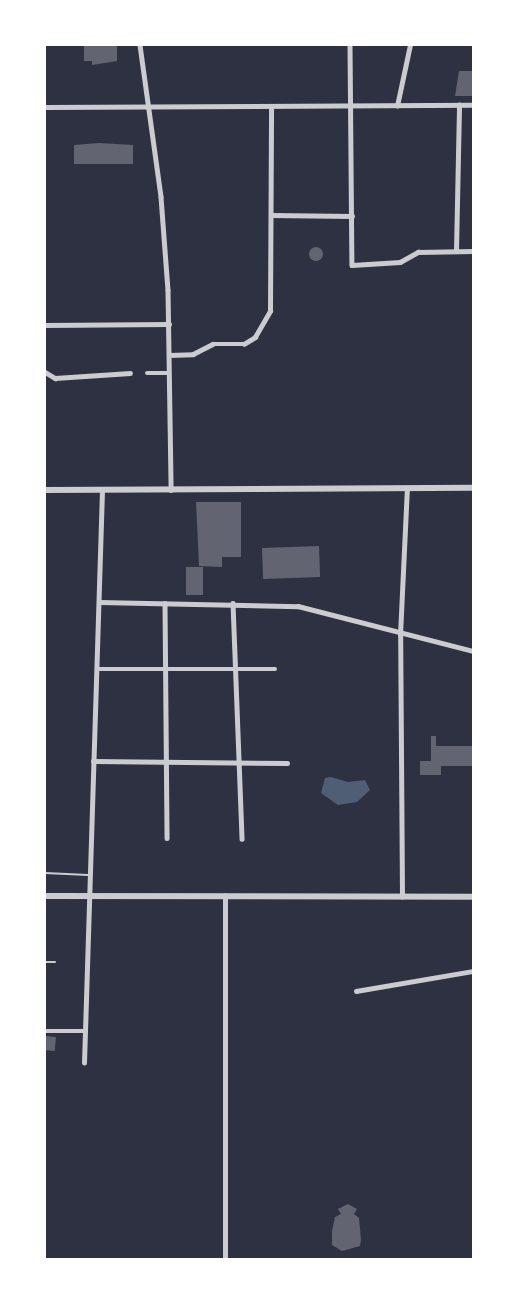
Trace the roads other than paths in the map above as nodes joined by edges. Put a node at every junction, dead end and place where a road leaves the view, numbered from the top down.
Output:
1 (140, 45) edge
2 (350, 45) edge
3 (410, 45) edge
4 (459, 105) junction
5 (473, 105) edge
6 (350, 106) junction
7 (397, 106) junction
8 (45, 107) edge
9 (151, 107) junction
10 (271, 107) junction
11 (271, 215) junction
12 (352, 216) junction
13 (456, 251) junction
14 (473, 251) edge
15 (169, 324) junction
16 (45, 325) edge
17 (169, 355) junction
18 (45, 372) edge
19 (130, 373) dead end
20 (147, 373) dead end
21 (169, 373) junction
22 (473, 488) edge
23 (408, 489) junction
24 (45, 490) edge
25 (102, 490) junction
26 (171, 490) junction
27 (99, 602) junction
28 (165, 603) junction
29 (233, 603) junction
30 (400, 635) junction
31 (473, 651) edge
32 (97, 669) junction
33 (236, 669) junction
34 (275, 669) dead end
35 (166, 670) junction
36 (93, 761) junction
37 (166, 762) junction
38 (239, 763) junction
39 (287, 763) dead end
40 (167, 838) dead end
41 (242, 839) dead end
42 (45, 873) edge
43 (88, 874) junction
44 (45, 896) edge
45 (87, 896) junction
46 (225, 896) junction
47 (402, 897) junction
48 (473, 897) edge
49 (45, 962) edge
50 (56, 962) dead end
51 (473, 971) edge
52 (356, 991) dead end
53 (45, 1031) edge
54 (84, 1031) junction
55 (84, 1063) dead end
56 (225, 1259) edge

1 - 9 street
2 - 6 street
3 - 7 street
4 - 5 street
4 - 7 street
4 - 13 street
6 - 7 street
6 - 10 street
6 - 12 street
8 - 9 street
9 - 10 street
9 - 15 street
10 - 11 street
11 - 12 street
11 - 17 street
12 - 13 street
13 - 14 street
15 - 16 street
15 - 17 street
17 - 21 street
18 - 19 street
20 - 21 street
21 - 26 street
22 - 23 street
23 - 26 street
23 - 30 street
24 - 25 street
25 - 26 street
25 - 27 street
27 - 28 street
27 - 32 street
28 - 29 street
28 - 35 street
29 - 30 street
29 - 33 street
30 - 31 street
30 - 47 street
32 - 35 street
32 - 36 street
33 - 34 street
33 - 35 street
33 - 38 street
35 - 37 street
36 - 37 street
36 - 43 street
37 - 38 street
37 - 40 street
38 - 39 street
38 - 41 street
42 - 43 lane
43 - 45 street
44 - 45 street
45 - 46 street
45 - 54 street
46 - 47 street
46 - 56 street
47 - 48 street
49 - 50 lane
51 - 52 street
53 - 54 street
54 - 55 street

